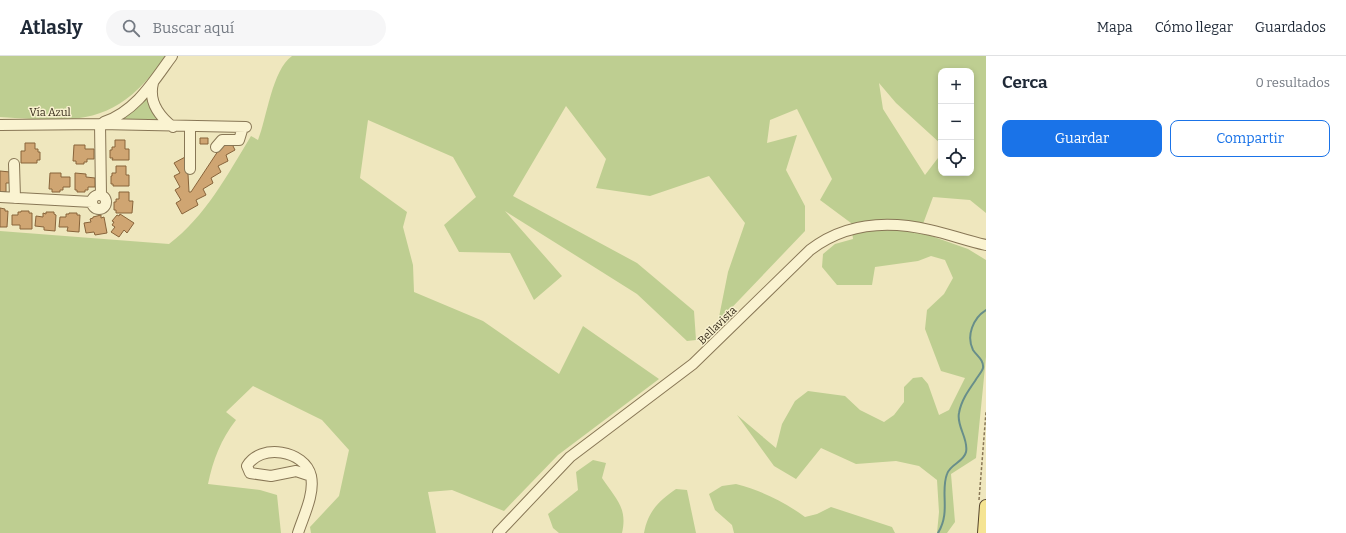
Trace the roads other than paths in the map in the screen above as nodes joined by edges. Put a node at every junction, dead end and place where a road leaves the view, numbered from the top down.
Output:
1 (172, 56) edge
2 (153, 83) junction
3 (0, 124) edge
4 (100, 124) junction
5 (173, 127) junction
6 (190, 127) junction
7 (216, 147) dead end
8 (14, 164) dead end
9 (190, 169) dead end
10 (0, 197) edge
11 (15, 198) junction
12 (986, 245) edge
13 (311, 476) junction
14 (982, 505) edge
15 (985, 528) edge
16 (298, 533) edge
17 (498, 533) edge

1 - 2 street, Vía Azul
2 - 4 street, Vía Azul
2 - 5 street
3 - 4 street, Vía Azul
4 - 5 street, Vía Azul
4 - 11 street
5 - 6 street, Vía Azul
6 - 7 street, Vía Azul
6 - 9 street
8 - 11 street
10 - 11 street
12 - 17 street, Bellavista
13 - 13 street
13 - 16 street
14 - 15 main road

